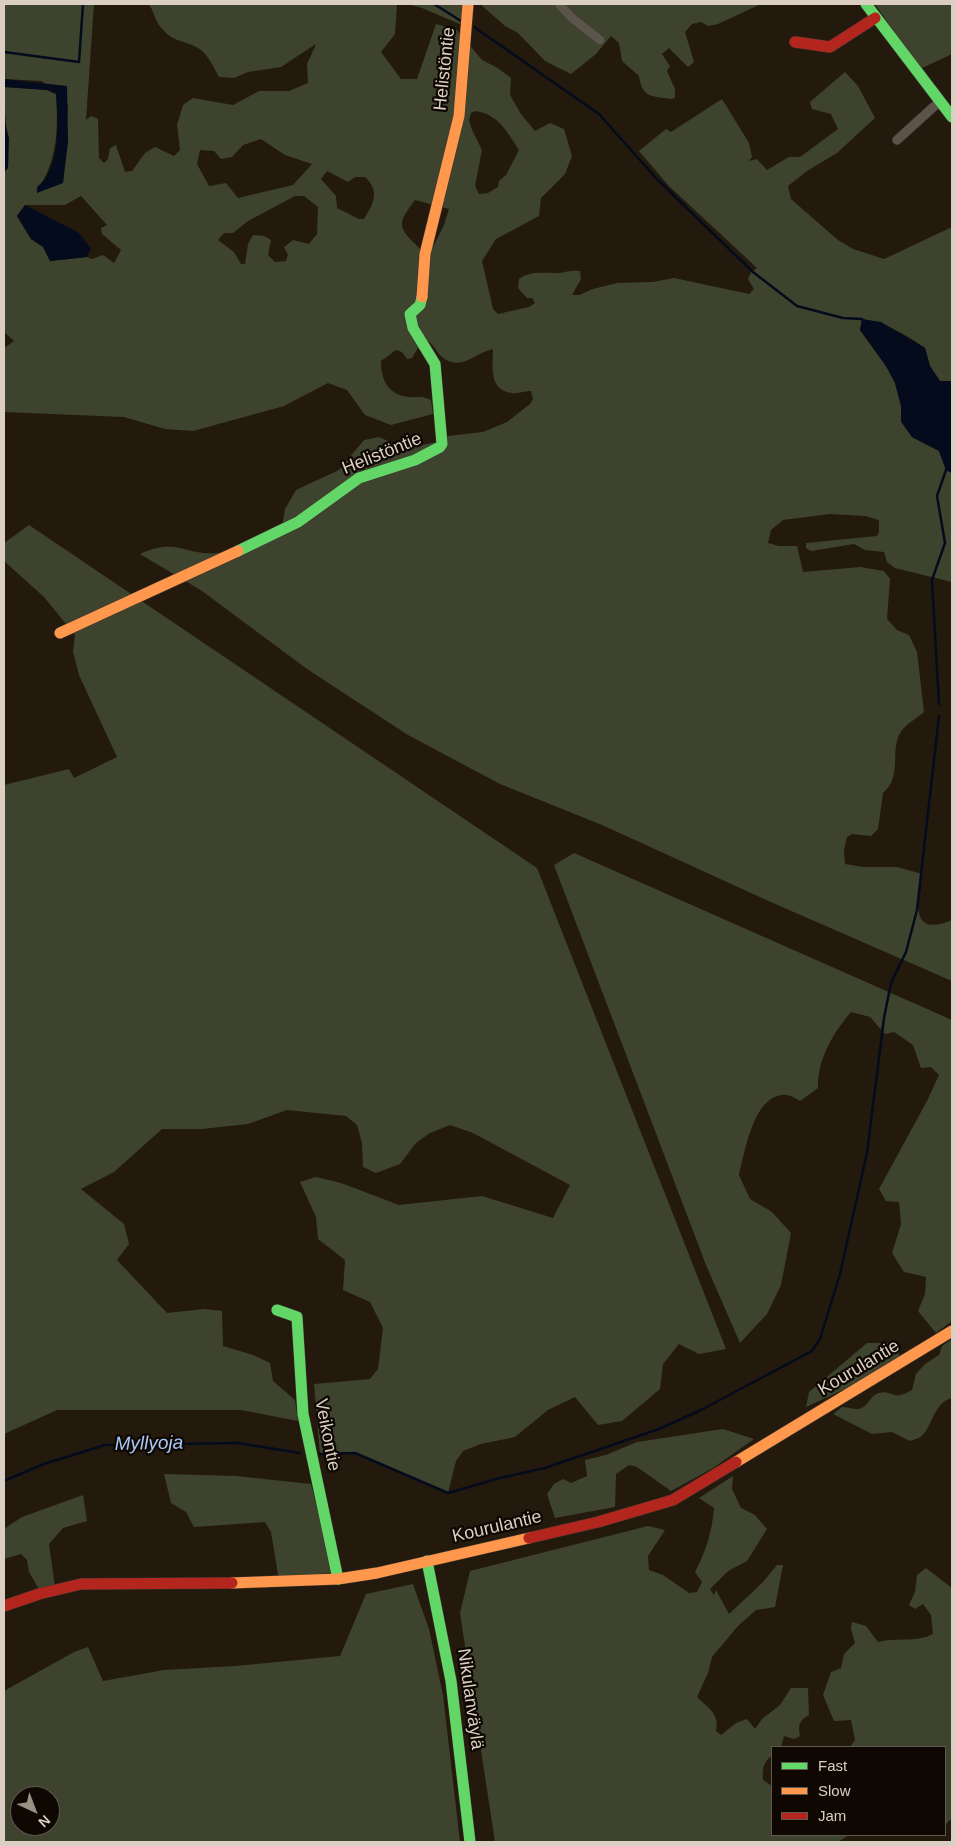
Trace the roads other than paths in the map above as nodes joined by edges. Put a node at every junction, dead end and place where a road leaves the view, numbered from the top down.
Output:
1 (468, 4) edge
2 (559, 4) edge
3 (866, 4) edge
4 (875, 18) junction
5 (600, 40) dead end
6 (795, 42) dead end
7 (938, 102) junction
8 (952, 117) edge
9 (897, 140) dead end
10 (60, 633) dead end
11 (277, 1310) dead end
12 (952, 1331) edge
13 (427, 1561) junction
14 (338, 1579) junction
15 (4, 1606) edge
16 (470, 1842) edge

1 - 10 street, Helistöntie
2 - 5 street
3 - 4 street
4 - 6 street
4 - 7 street
7 - 8 street
7 - 9 street
11 - 14 street, Veikontie
12 - 13 street, Kourulantie
13 - 14 street, Kourulantie
13 - 16 street, Nikulanväylä
14 - 15 street, Kourulantie

